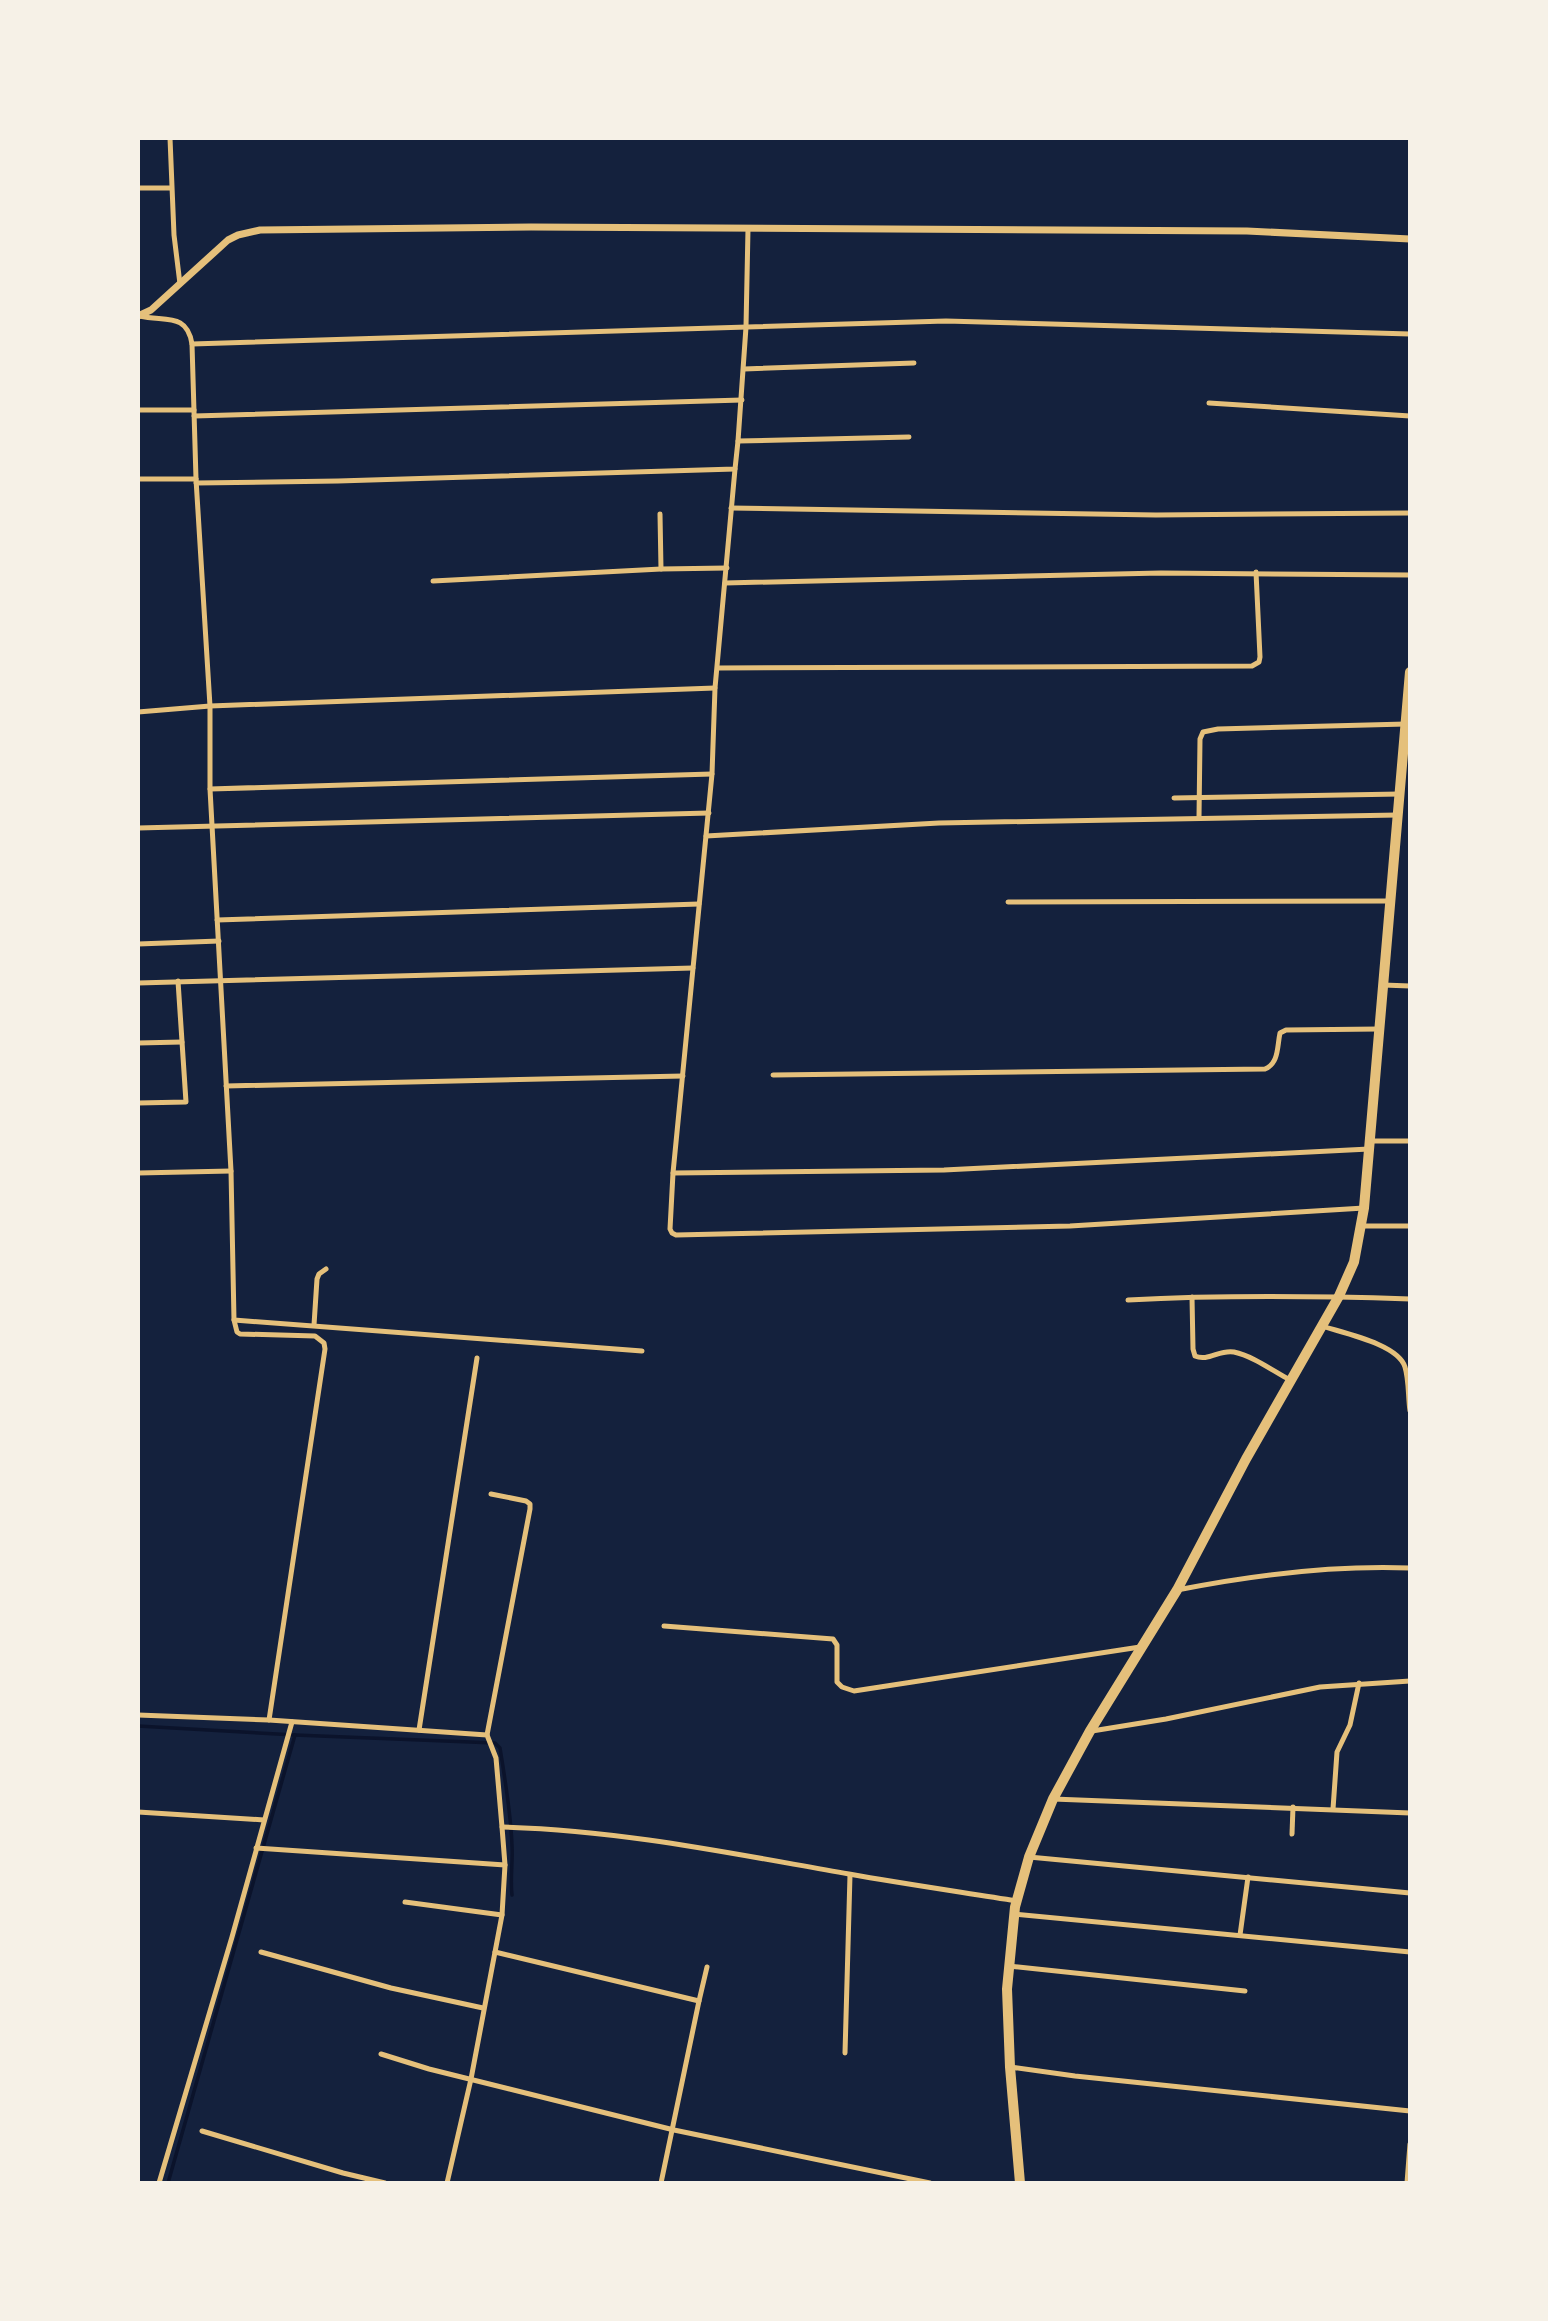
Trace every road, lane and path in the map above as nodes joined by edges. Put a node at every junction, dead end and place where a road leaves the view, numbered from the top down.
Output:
1 (170, 138) edge
2 (138, 188) edge
3 (171, 188) junction
4 (748, 229) junction
5 (1410, 239) edge
6 (180, 284) junction
7 (139, 316) edge
8 (746, 327) junction
9 (1410, 334) edge
10 (192, 344) junction
11 (914, 363) dead end
12 (744, 369) junction
13 (742, 400) junction
14 (1209, 403) dead end
15 (138, 410) edge
16 (194, 413) junction
17 (1410, 416) edge
18 (909, 436) dead end
19 (738, 441) junction
20 (735, 469) junction
21 (138, 479) edge
22 (196, 481) junction
23 (731, 508) junction
24 (1410, 513) edge
25 (660, 514) dead end
26 (727, 568) junction
27 (661, 569) junction
28 (1256, 572) junction
29 (1410, 575) edge
30 (433, 581) dead end
31 (725, 583) junction
32 (718, 668) junction
33 (1410, 672) edge
34 (715, 688) junction
35 (210, 706) junction
36 (138, 712) edge
37 (1406, 724) junction
38 (1406, 767) edge
39 (712, 774) junction
40 (210, 789) junction
41 (1400, 794) junction
42 (1174, 797) dead end
43 (1199, 797) junction
44 (709, 813) junction
45 (1398, 815) junction
46 (1199, 818) junction
47 (212, 826) junction
48 (138, 828) edge
49 (706, 836) junction
50 (1391, 901) junction
51 (1008, 902) dead end
52 (699, 904) junction
53 (217, 920) junction
54 (219, 941) junction
55 (138, 944) edge
56 (693, 968) junction
57 (220, 980) junction
58 (178, 981) junction
59 (138, 983) edge
60 (1383, 985) junction
61 (1410, 986) edge
62 (1379, 1028) junction
63 (182, 1042) junction
64 (138, 1043) edge
65 (773, 1075) dead end
66 (682, 1076) junction
67 (226, 1086) junction
68 (138, 1103) edge
69 (1410, 1141) edge
70 (1370, 1145) junction
71 (231, 1171) junction
72 (138, 1173) edge
73 (673, 1173) junction
74 (1364, 1208) junction
75 (1362, 1226) junction
76 (1410, 1226) edge
77 (327, 1269) dead end
78 (1192, 1297) junction
79 (1339, 1297) junction
80 (1410, 1299) edge
81 (1128, 1300) dead end
82 (234, 1320) junction
83 (314, 1325) junction
84 (1321, 1326) junction
85 (642, 1351) dead end
86 (477, 1357) dead end
87 (1290, 1380) junction
88 (1410, 1411) edge
89 (491, 1494) dead end
90 (1410, 1568) edge
91 (1177, 1590) junction
92 (664, 1626) dead end
93 (1140, 1647) junction
94 (1410, 1681) edge
95 (1359, 1684) junction
96 (138, 1715) edge
97 (269, 1720) junction
98 (292, 1722) junction
99 (419, 1730) junction
100 (1090, 1731) junction
101 (488, 1735) junction
102 (1053, 1799) junction
103 (1293, 1807) junction
104 (1333, 1809) junction
105 (138, 1812) edge
106 (1410, 1813) edge
107 (264, 1820) junction
108 (506, 1827) junction
109 (1292, 1834) dead end
110 (256, 1848) junction
111 (1029, 1857) junction
112 (505, 1865) junction
113 (850, 1875) junction
114 (1248, 1877) junction
115 (1410, 1893) edge
116 (1017, 1901) junction
117 (405, 1902) dead end
118 (1014, 1914) junction
119 (502, 1915) junction
120 (1240, 1935) junction
121 (261, 1952) dead end
122 (495, 1952) junction
123 (1410, 1952) edge
124 (1008, 1966) junction
125 (707, 1968) dead end
126 (1245, 1991) dead end
127 (699, 2001) junction
128 (483, 2008) junction
129 (845, 2053) dead end
130 (381, 2054) dead end
131 (1010, 2067) junction
132 (471, 2079) junction
133 (1410, 2111) edge
134 (202, 2130) dead end
135 (674, 2130) junction
136 (1410, 2144) edge
137 (159, 2183) edge
138 (385, 2183) edge
139 (447, 2183) edge
140 (661, 2183) edge
141 (930, 2183) edge
142 (1020, 2183) edge
143 (1407, 2183) edge

1 - 3 street
2 - 3 street
3 - 6 street
4 - 5 street
4 - 6 street
4 - 8 street
6 - 7 street
7 - 10 street
8 - 9 street
8 - 10 street
8 - 12 street
10 - 16 street
11 - 12 street
12 - 13 street
13 - 16 street
13 - 19 street
14 - 17 street
15 - 16 street
16 - 22 street
18 - 19 street
19 - 20 street
20 - 22 street
20 - 23 street
21 - 22 street
22 - 35 street
23 - 24 street
23 - 26 street
25 - 27 street
26 - 27 street
26 - 31 street
27 - 30 street
28 - 29 street
28 - 31 street
28 - 32 street
31 - 32 street
32 - 34 street
33 - 37 highway
34 - 35 street
34 - 39 street
35 - 36 street
35 - 40 street
37 - 38 highway
37 - 43 street
38 - 41 highway
39 - 40 street
39 - 44 street
40 - 47 street
41 - 43 street
41 - 45 highway
42 - 43 street
43 - 46 street
44 - 47 street
44 - 49 street
45 - 46 street
45 - 50 highway
46 - 49 street
47 - 48 street
47 - 53 street
49 - 52 street
50 - 51 street
50 - 60 highway
52 - 53 street
52 - 56 street
53 - 54 street
54 - 55 street
54 - 57 street
56 - 57 street
56 - 66 street
57 - 58 street
57 - 67 street
58 - 59 street
58 - 63 street
60 - 61 street
60 - 62 highway
62 - 65 street
62 - 70 highway
63 - 64 street
63 - 68 street
66 - 67 street
66 - 73 street
67 - 71 street
69 - 70 street
70 - 73 street
70 - 74 highway
71 - 72 street
71 - 82 street
73 - 74 street
74 - 75 highway
75 - 76 street
75 - 79 highway
77 - 83 street
78 - 79 street
78 - 81 street
78 - 87 street
79 - 80 street
79 - 84 highway
82 - 83 street
82 - 97 street
83 - 85 street
84 - 87 highway
84 - 88 street
86 - 99 street
87 - 91 highway
89 - 101 street
90 - 91 street
91 - 93 highway
92 - 93 street
93 - 100 highway
94 - 95 street
95 - 100 street
95 - 104 street
96 - 97 street
97 - 98 street
98 - 99 street
98 - 107 street
99 - 101 street
100 - 102 highway
101 - 108 street
102 - 103 street
102 - 111 highway
103 - 104 street
103 - 109 street
104 - 106 street
105 - 107 street
107 - 110 street
108 - 112 street
108 - 113 street
110 - 112 street
110 - 137 street
111 - 114 street
111 - 116 highway
112 - 119 street
113 - 116 street
113 - 129 street
114 - 115 street
114 - 120 street
116 - 118 highway
117 - 119 street
118 - 120 street
118 - 124 highway
119 - 122 street
120 - 123 street
121 - 128 street
122 - 127 street
122 - 128 street
124 - 126 street
124 - 131 highway
125 - 127 street
127 - 135 street
128 - 132 street
130 - 132 street
131 - 133 street
131 - 142 highway
132 - 135 street
132 - 139 street
134 - 138 street
135 - 140 street
135 - 141 street
136 - 143 street

